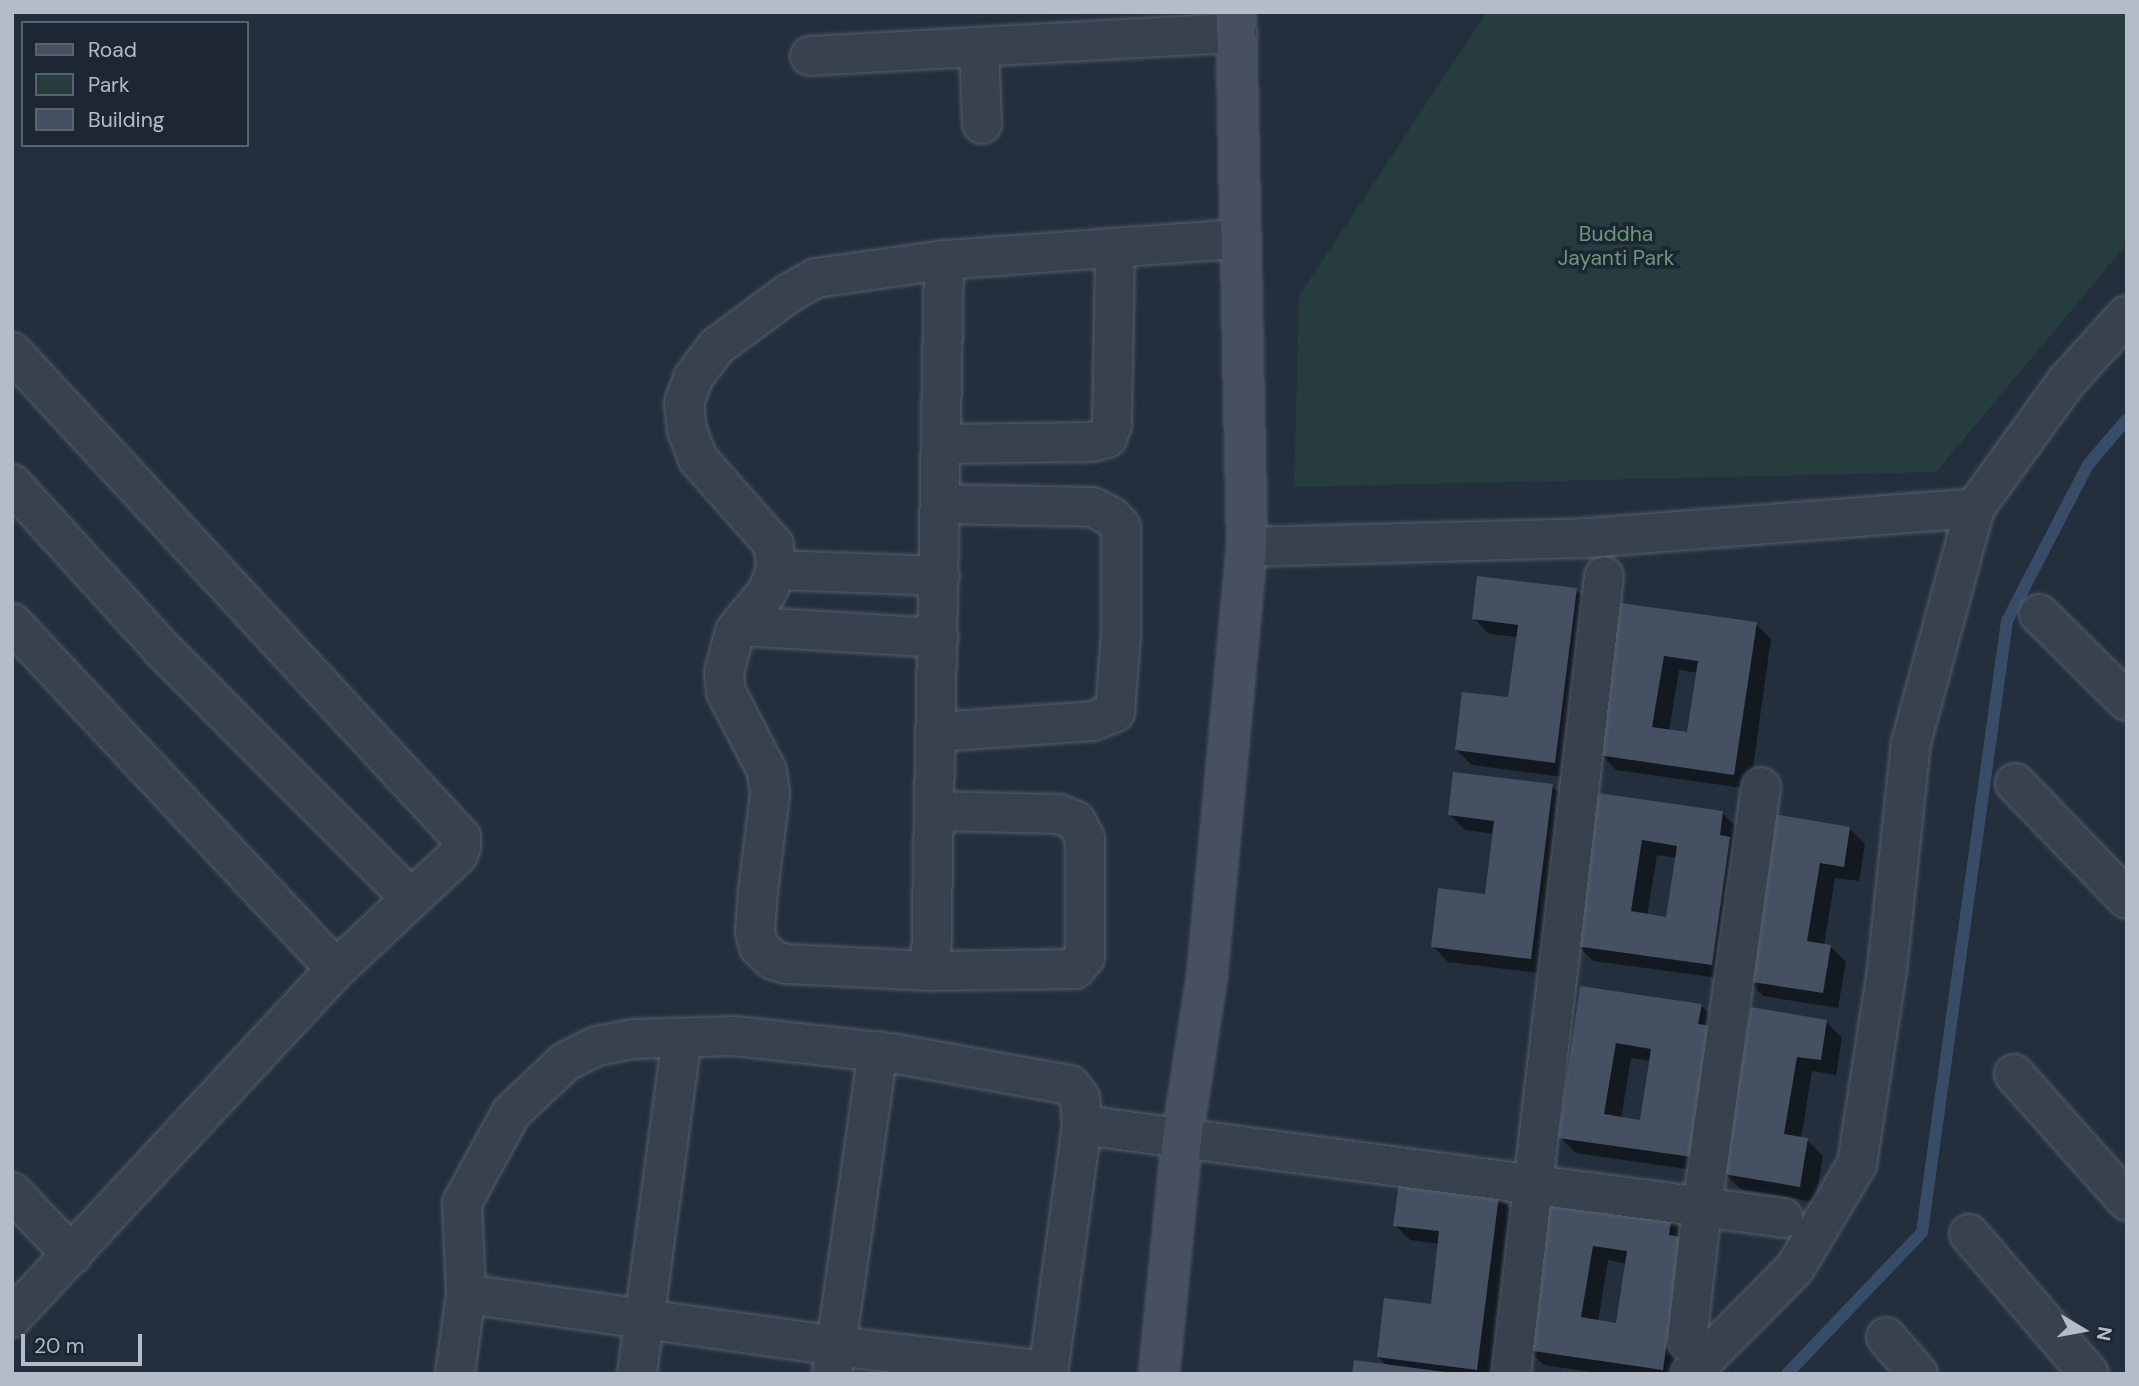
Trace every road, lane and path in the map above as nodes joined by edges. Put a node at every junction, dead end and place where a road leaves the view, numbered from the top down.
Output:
1 (1237, 23) edge
2 (979, 47) junction
3 (810, 57) dead end
4 (982, 124) dead end
5 (1240, 239) junction
6 (1115, 248) junction
7 (944, 260) junction
8 (2127, 315) edge
9 (12, 352) edge
10 (942, 444) junction
11 (12, 484) edge
12 (941, 504) junction
13 (1975, 508) junction
14 (1248, 547) junction
15 (776, 570) junction
16 (940, 576) junction
17 (1604, 576) dead end
18 (2039, 614) dead end
19 (12, 623) edge
20 (739, 626) junction
21 (939, 638) junction
22 (2127, 701) edge
23 (937, 732) junction
24 (2015, 783) dead end
25 (1761, 787) dead end
26 (936, 811) junction
27 (411, 899) junction
28 (2127, 899) edge
29 (336, 969) junction
30 (931, 971) junction
31 (682, 1038) junction
32 (878, 1051) junction
33 (2014, 1074) dead end
34 (1082, 1125) junction
35 (1182, 1138) junction
36 (1533, 1184) junction
37 (12, 1192) edge
38 (2127, 1201) edge
39 (1702, 1207) junction
40 (1783, 1218) dead end
41 (1969, 1234) dead end
42 (72, 1255) junction
43 (466, 1294) junction
44 (15, 1310) edge
45 (644, 1319) junction
46 (1886, 1337) dead end
47 (834, 1360) edge
48 (1690, 1365) edge
49 (1048, 1372) edge
50 (455, 1374) edge
51 (637, 1374) edge
52 (1159, 1374) edge
53 (1511, 1374) edge
54 (1917, 1374) edge
55 (2089, 1374) edge

1 - 2 street
1 - 5 street
2 - 3 street
2 - 4 street
5 - 6 street
5 - 14 street
6 - 7 street
6 - 10 street
7 - 10 street
7 - 15 street
8 - 13 street
9 - 27 street
10 - 12 street
11 - 27 street
12 - 16 street
12 - 23 street
13 - 14 street
13 - 48 street
14 - 35 street
15 - 16 street
15 - 20 street
16 - 21 street
17 - 36 street
18 - 22 street
19 - 29 street
20 - 21 street
20 - 30 street
21 - 23 street
23 - 26 street
24 - 28 street
25 - 39 street
26 - 30 street
26 - 30 street
27 - 29 street
29 - 42 street
31 - 32 street
31 - 43 street
31 - 45 street
32 - 34 street
32 - 47 street
33 - 38 street
34 - 35 street
34 - 49 street
35 - 36 street
35 - 52 street
36 - 39 street
36 - 53 street
37 - 42 street
39 - 40 street
39 - 48 street
41 - 55 street
42 - 44 street
43 - 45 street
43 - 50 street
45 - 47 street
45 - 51 street
46 - 54 street
47 - 49 street

